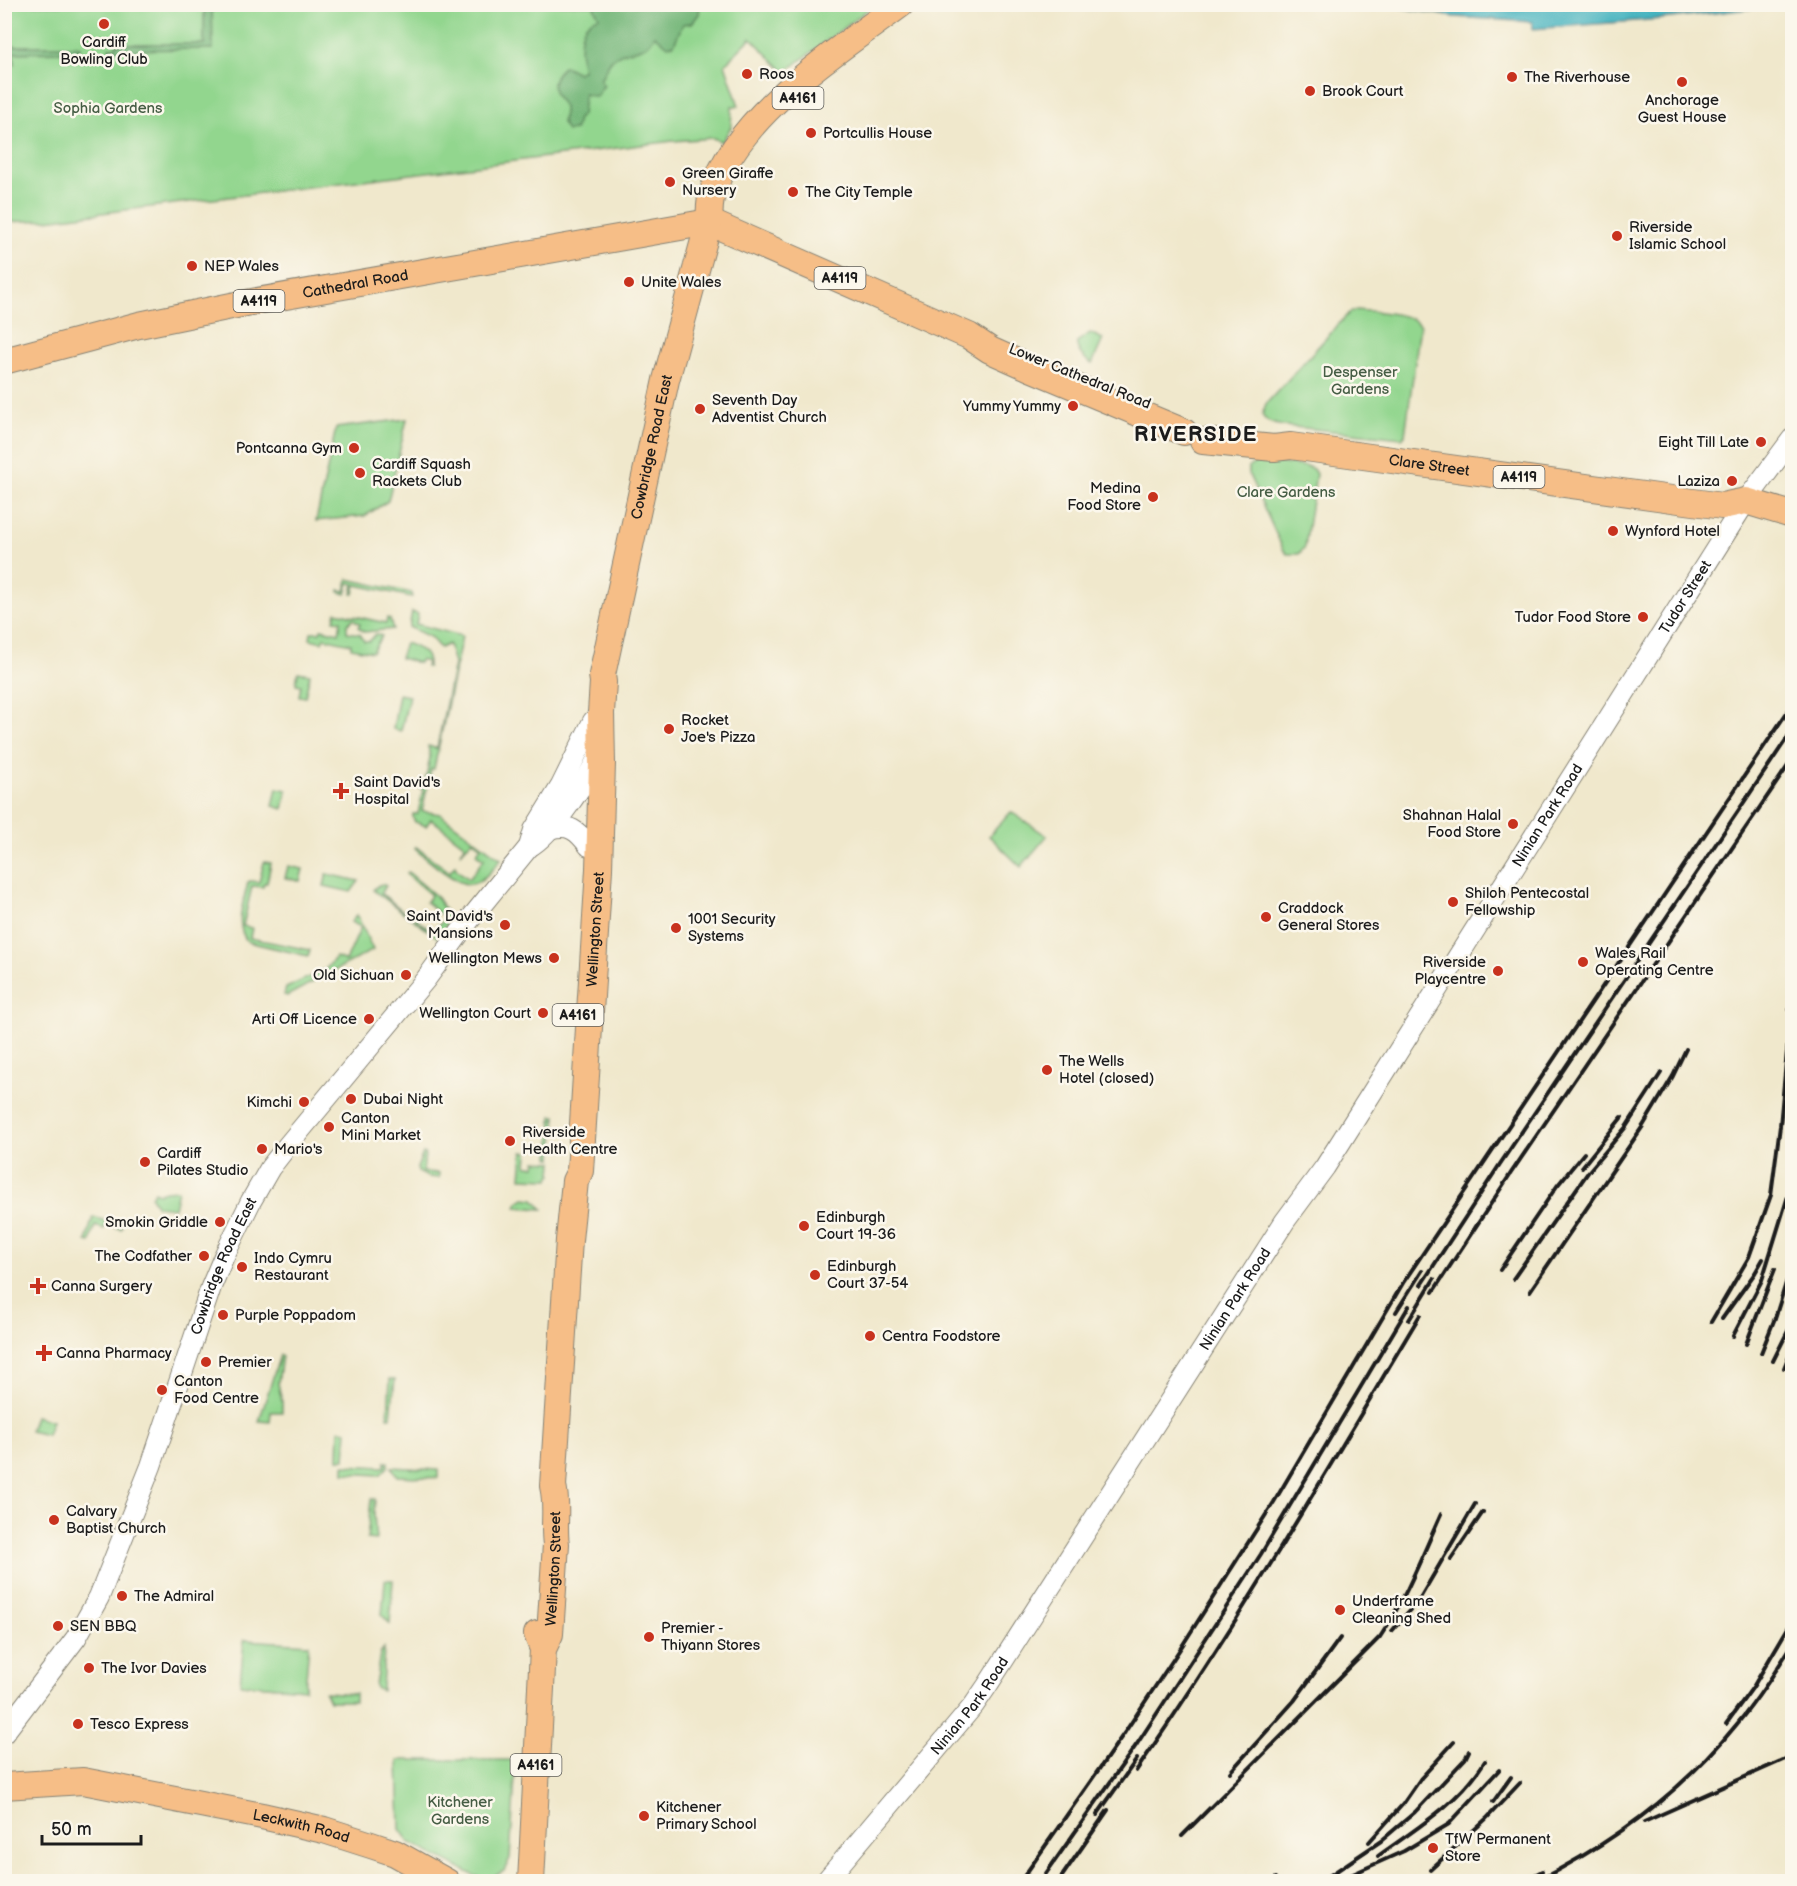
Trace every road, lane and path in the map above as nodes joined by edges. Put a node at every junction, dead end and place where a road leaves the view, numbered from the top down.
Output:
1 (900, 4) edge
2 (920, 4) edge
3 (709, 222) junction
4 (4, 361) edge
5 (1195, 430) joint
6 (1792, 440) edge
7 (1746, 501) junction
8 (1792, 515) edge
9 (602, 675) junction
10 (1622, 699) joint
11 (601, 713) joint
12 (593, 743) junction
13 (587, 776) junction
14 (550, 829) junction
15 (589, 846) junction
16 (529, 847) junction
17 (575, 1181) junction
18 (4, 1733) edge
19 (4, 1786) edge
20 (532, 1849) junction
21 (447, 1881) edge
22 (511, 1881) edge
23 (531, 1881) edge
24 (825, 1881) edge

1 - 3 main road, Cowbridge Road East / A4161
2 - 3 main road, Cowbridge Road East / A4161
3 - 4 main road, Cathedral Road / A4119
3 - 5 main road, Lower Cathedral Road / A4119
3 - 9 main road, Cowbridge Road East / A4161
5 - 7 main road, Clare Street / A4119
6 - 7 street, Tudor Street
7 - 8 main road, A4119
7 - 10 street, Tudor Street
9 - 11 main road, Cowbridge Road East / A4161
9 - 12 main road, Cowbridge Road East / A4161
10 - 24 street, Ninian Park Road
11 - 12 main road, Wellington Street / A4161
12 - 13 main road, Wellington Street / A4161
12 - 16 street, Cowbridge Road East
12 - 17 main road, Wellington Street / A4161
13 - 14 street, Cowbridge Road East
13 - 15 main road, Wellington Street / A4161
14 - 15 street
14 - 16 street, Cowbridge Road East
15 - 17 main road, Wellington Street / A4161
16 - 18 street, Cowbridge Road East
17 - 20 main road, Wellington Street / A4161
19 - 21 main road, Leckwith Road
20 - 22 main road
20 - 23 main road, Wellington Street / A4161

